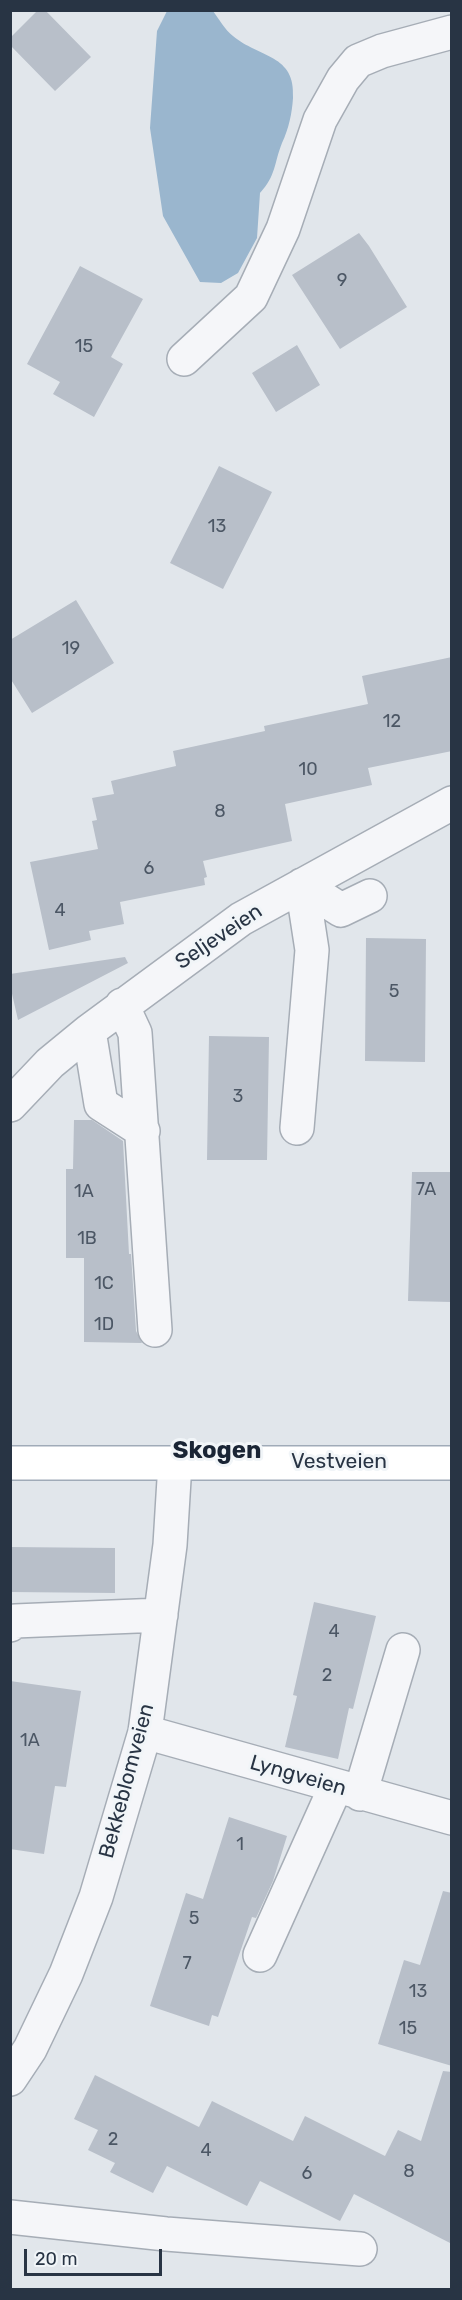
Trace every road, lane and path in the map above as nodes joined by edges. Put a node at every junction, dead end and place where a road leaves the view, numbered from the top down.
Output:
1 (452, 32) edge
2 (184, 359) dead end
3 (452, 802) edge
4 (302, 885) junction
5 (370, 896) dead end
6 (122, 1005) junction
7 (89, 1031) junction
8 (10, 1105) edge
9 (297, 1128) dead end
10 (142, 1131) junction
11 (155, 1330) dead end
12 (10, 1463) edge
13 (175, 1463) junction
14 (452, 1463) edge
15 (161, 1615) junction
16 (10, 1625) edge
17 (403, 1650) dead end
18 (145, 1732) junction
19 (348, 1790) junction
20 (452, 1818) edge
21 (261, 1954) dead end
22 (10, 2079) edge
23 (10, 2217) edge
24 (360, 2248) dead end

1 - 2 street
3 - 4 street, Seljeveien
4 - 5 street
4 - 6 street, Seljeveien
4 - 9 street
6 - 7 street, Seljeveien
6 - 10 street
7 - 8 street, Seljeveien
7 - 10 street
10 - 11 street
12 - 13 main road, Vestveien
13 - 14 main road, Vestveien
13 - 15 street, Bekkeblomveien
15 - 16 street
15 - 18 street, Bekkeblomveien
17 - 19 street
18 - 19 street, Lyngveien
18 - 22 street, Bekkeblomveien
19 - 20 street, Lyngveien
19 - 21 street
23 - 24 street

